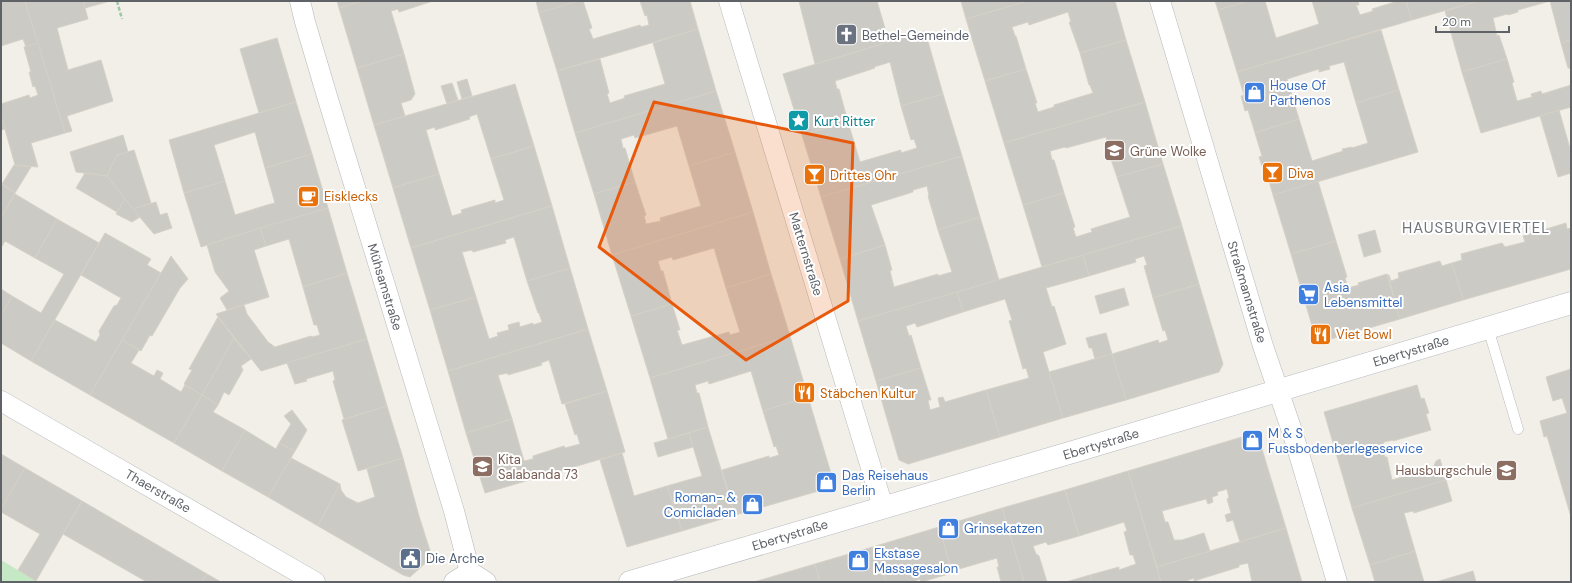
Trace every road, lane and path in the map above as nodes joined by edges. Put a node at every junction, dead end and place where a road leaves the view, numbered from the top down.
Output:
1 (117, 1) edge
2 (300, 1) edge
3 (729, 1) edge
4 (1160, 1) edge
5 (122, 19) dead end
6 (1571, 303) edge
7 (1488, 328) junction
8 (1278, 391) junction
9 (1, 401) edge
10 (1518, 429) dead end
11 (883, 507) junction
12 (470, 579) edge
13 (315, 582) edge
14 (630, 582) edge
15 (1337, 582) edge

1 - 5 path
2 - 12 street, Mühsamstraße
3 - 11 street, Matternstraße
4 - 8 street, Straßmannstraße
6 - 7 street, Ebertystraße
7 - 8 street, Ebertystraße
7 - 10 lane
8 - 11 street, Ebertystraße
8 - 15 street, Straßmannstraße
9 - 13 street, Thaerstraße
11 - 14 street, Ebertystraße

